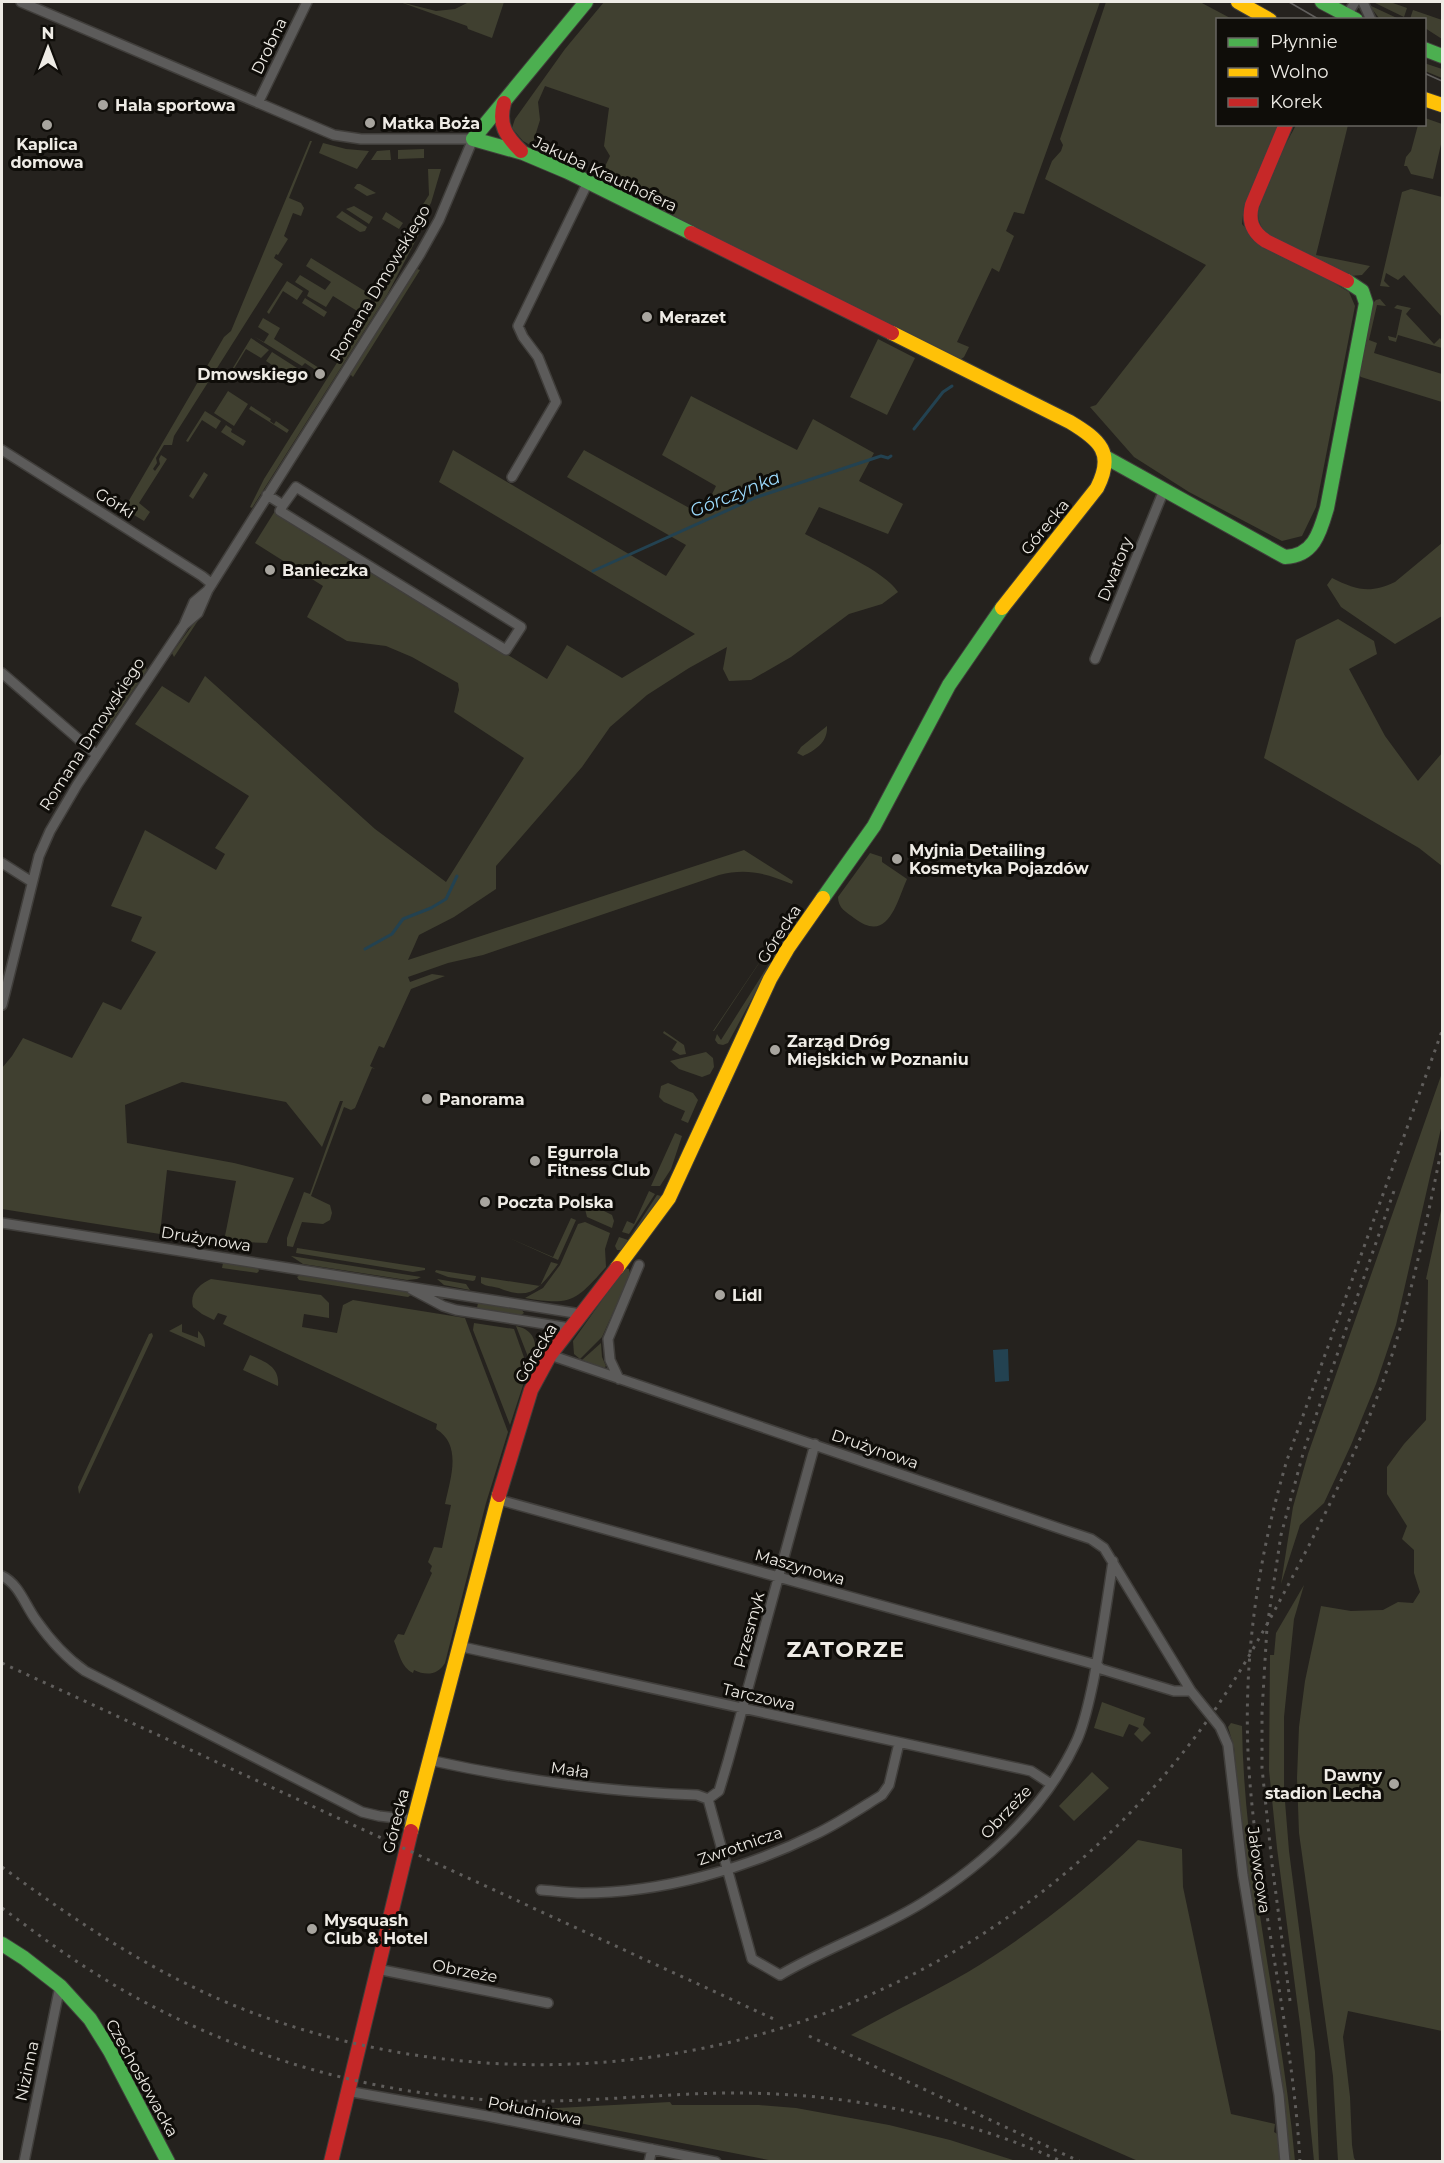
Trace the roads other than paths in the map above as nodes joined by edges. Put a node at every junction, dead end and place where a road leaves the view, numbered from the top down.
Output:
1 (21, 2) edge
2 (306, 2) edge
3 (586, 2) edge
4 (1238, 2) edge
5 (1355, 2) edge
6 (1363, 2) edge
7 (1330, 8) edge
8 (1266, 18) edge
9 (1349, 18) edge
10 (1370, 18) edge
11 (1426, 49) edge
12 (1443, 56) edge
13 (506, 98) junction
14 (1426, 99) edge
15 (258, 103) junction
16 (1443, 105) edge
17 (1285, 126) edge
18 (473, 139) junction
19 (523, 153) junction
20 (588, 182) junction
21 (2, 450) edge
22 (1107, 458) junction
23 (512, 477) dead end
24 (1164, 490) junction
25 (267, 495) junction
26 (283, 505) junction
27 (210, 587) junction
28 (1095, 659) dead end
29 (2, 674) edge
30 (97, 755) junction
31 (2, 863) edge
32 (32, 882) junction
33 (2, 1005) edge
34 (2, 1222) edge
35 (639, 1265) dead end
36 (407, 1286) junction
37 (580, 1314) junction
38 (570, 1328) junction
39 (550, 1355) junction
40 (619, 1379) junction
41 (815, 1444) junction
42 (496, 1499) junction
43 (1113, 1561) junction
44 (2, 1576) edge
45 (779, 1577) junction
46 (458, 1646) junction
47 (1097, 1665) junction
48 (1191, 1691) junction
49 (743, 1709) junction
50 (899, 1743) junction
51 (429, 1760) junction
52 (1051, 1784) junction
53 (708, 1799) junction
54 (414, 1820) junction
55 (727, 1868) junction
56 (541, 1890) dead end
57 (2, 1944) edge
58 (376, 1969) junction
59 (60, 1986) junction
60 (548, 2003) dead end
61 (347, 2091) junction
62 (652, 2149) junction
63 (24, 2162) edge
64 (168, 2162) edge
65 (331, 2162) edge
66 (649, 2162) edge
67 (716, 2162) edge
68 (1285, 2162) edge

1 - 15 street, Jakuba Krauthofera
2 - 15 street, Drobna
3 - 13 street, Romana Dmowskiego
4 - 8 street
5 - 9 street
6 - 10 street
7 - 9 street
11 - 12 street
13 - 18 street, Romana Dmowskiego
13 - 19 street
14 - 16 street
15 - 18 street, Jakuba Krauthofera
17 - 24 street
18 - 19 street, Jakuba Krauthofera
18 - 25 street, Romana Dmowskiego
19 - 20 street, Jakuba Krauthofera
20 - 22 street, Jakuba Krauthofera
20 - 23 street
21 - 27 street, Górki
22 - 24 street
22 - 37 street, Górecka
24 - 28 street, Dwatory
25 - 26 street
25 - 27 street, Romana Dmowskiego
26 - 26 street
27 - 30 street, Romana Dmowskiego
29 - 30 street
30 - 32 street, Romana Dmowskiego
31 - 32 street
32 - 33 street, Romana Dmowskiego
34 - 36 street, Drużynowa
35 - 40 street
36 - 37 street, Drużynowa
36 - 38 street, Drużynowa
37 - 38 street, Górecka
38 - 39 street, Górecka
39 - 40 street, Drużynowa
39 - 42 street, Górecka
40 - 41 street, Drużynowa
41 - 43 street, Drużynowa
41 - 45 street, Przesmyk
42 - 45 street, Maszynowa
42 - 46 street, Górecka
43 - 47 street, Obrzeże
43 - 48 street, Drużynowa
44 - 54 street
45 - 47 street, Maszynowa
45 - 49 street, Przesmyk
46 - 49 street, Tarczowa
46 - 51 street, Górecka
47 - 48 street
47 - 52 street, Obrzeże
48 - 68 street, Jałowcowa
49 - 50 street, Tarczowa
49 - 53 street, Przesmyk
50 - 52 street, Tarczowa
50 - 55 street, Zwrotnicza
51 - 53 street, Mała
51 - 54 street, Górecka
52 - 55 street, Obrzeże
53 - 55 street
54 - 58 street, Górecka
55 - 56 street, Zwrotnicza
57 - 59 street, Czechosłowacka
58 - 60 street, Obrzeże
58 - 61 street, Górecka
59 - 63 street, Nizinna
59 - 64 street, Czechosłowacka
61 - 62 street, Południowa
61 - 65 street, Górecka
62 - 66 street
62 - 67 street, Południowa

